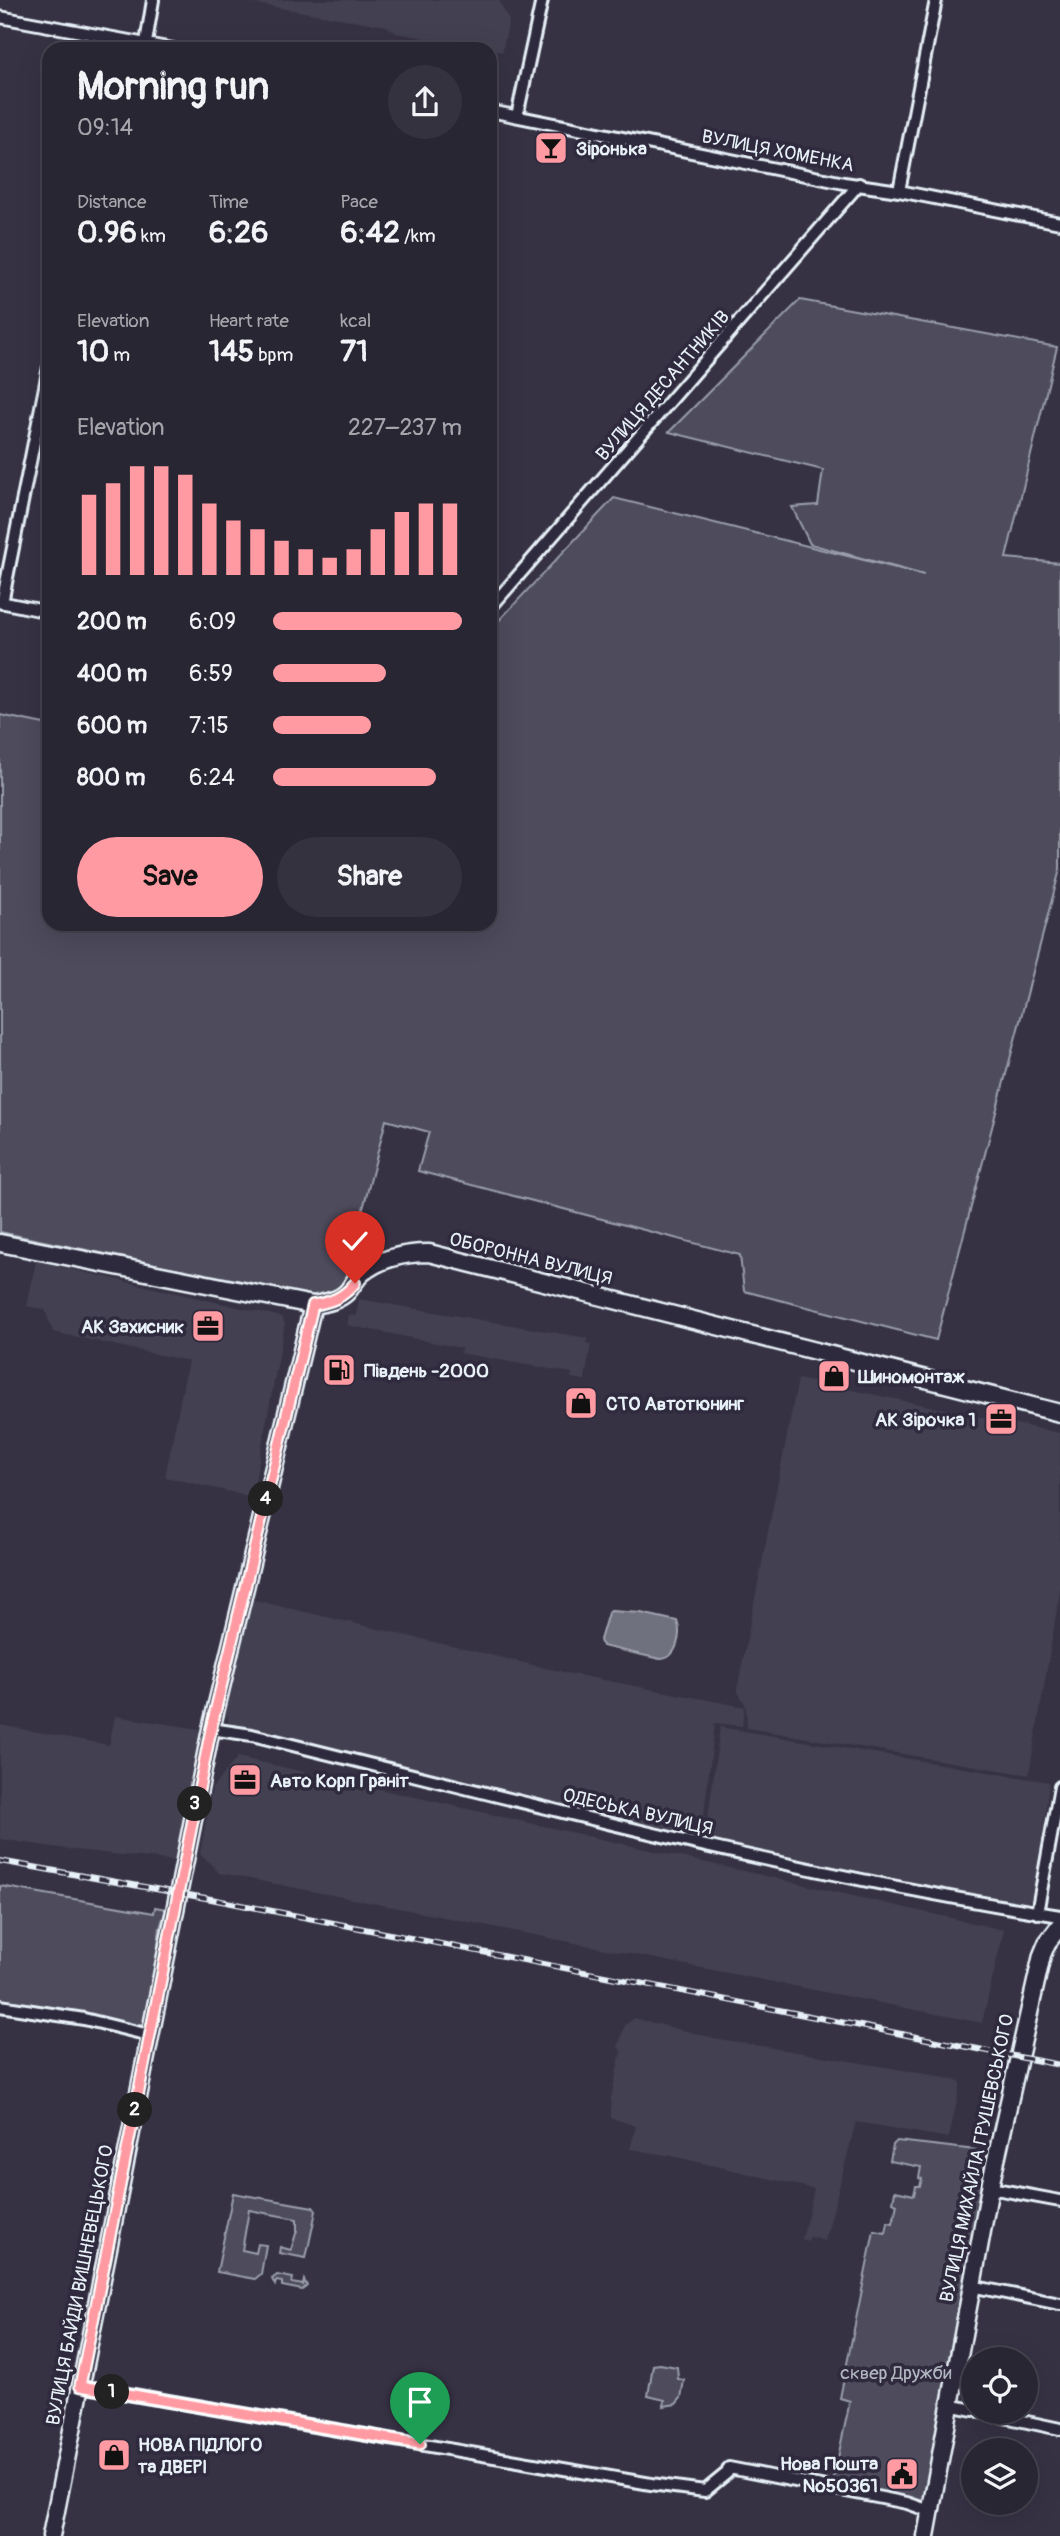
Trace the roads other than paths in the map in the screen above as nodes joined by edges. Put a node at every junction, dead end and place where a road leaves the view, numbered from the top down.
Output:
1 (153, 0) edge
2 (542, 0) edge
3 (936, 0) edge
4 (0, 17) edge
5 (126, 42) edge
6 (147, 42) edge
7 (497, 112) edge
8 (517, 116) junction
9 (859, 184) junction
10 (900, 191) junction
11 (1060, 223) edge
12 (42, 401) edge
13 (497, 600) edge
14 (1, 602) edge
15 (42, 611) edge
16 (0, 1243) edge
17 (313, 1305) junction
18 (1060, 1413) edge
19 (211, 1729) junction
20 (1060, 1787) edge
21 (1037, 1913) junction
22 (1060, 1916) edge
23 (1060, 1926) edge
24 (0, 2006) edge
25 (149, 2035) junction
26 (990, 2189) junction
27 (1060, 2201) edge
28 (971, 2287) junction
29 (1060, 2304) edge
30 (80, 2386) junction
31 (949, 2405) junction
32 (961, 2408) edge
33 (1037, 2424) edge
34 (1060, 2429) edge
35 (930, 2511) junction
36 (51, 2536) edge
37 (926, 2536) edge

1 - 6 street
2 - 8 street
3 - 10 street
4 - 5 street
7 - 8 street, ВУЛИЦЯ ХОМЕНКА
8 - 9 street, ВУЛИЦЯ ХОМЕНКА
9 - 10 street, ВУЛИЦЯ ХОМЕНКА
9 - 13 street, ВУЛИЦЯ ДЕСАНТНИКІВ
10 - 11 street, ВУЛИЦЯ ХОМЕНКА
12 - 14 street
14 - 15 street
16 - 17 street, ОБОРОННА ВУЛИЦЯ
17 - 18 street, ОБОРОННА ВУЛИЦЯ
17 - 19 street, ВУЛИЦЯ БАЙДИ ВИШНЕВЕЦЬКОГО
19 - 21 street, ОДЕСЬКА ВУЛИЦЯ
19 - 25 street, ВУЛИЦЯ БАЙДИ ВИШНЕВЕЦЬКОГО
20 - 21 street
21 - 22 street, ОДЕСЬКА ВУЛИЦЯ
23 - 26 street, ВУЛИЦЯ МИХАЙЛА ГРУШЕВСЬКОГО
24 - 25 street
25 - 30 street, ВУЛИЦЯ БАЙДИ ВИШНЕВЕЦЬКОГО
26 - 27 street
26 - 28 street, ВУЛИЦЯ МИХАЙЛА ГРУШЕВСЬКОГО
28 - 29 street
28 - 31 street, ВУЛИЦЯ МИХАЙЛА ГРУШЕВСЬКОГО
30 - 35 street
30 - 36 street, ВУЛИЦЯ БАЙДИ ВИШНЕВЕЦЬКОГО
31 - 32 street
31 - 35 street, ВУЛИЦЯ МИХАЙЛА ГРУШЕВСЬКОГО
33 - 34 street
35 - 37 street, ВУЛИЦЯ МИХАЙЛА ГРУШЕВСЬКОГО

